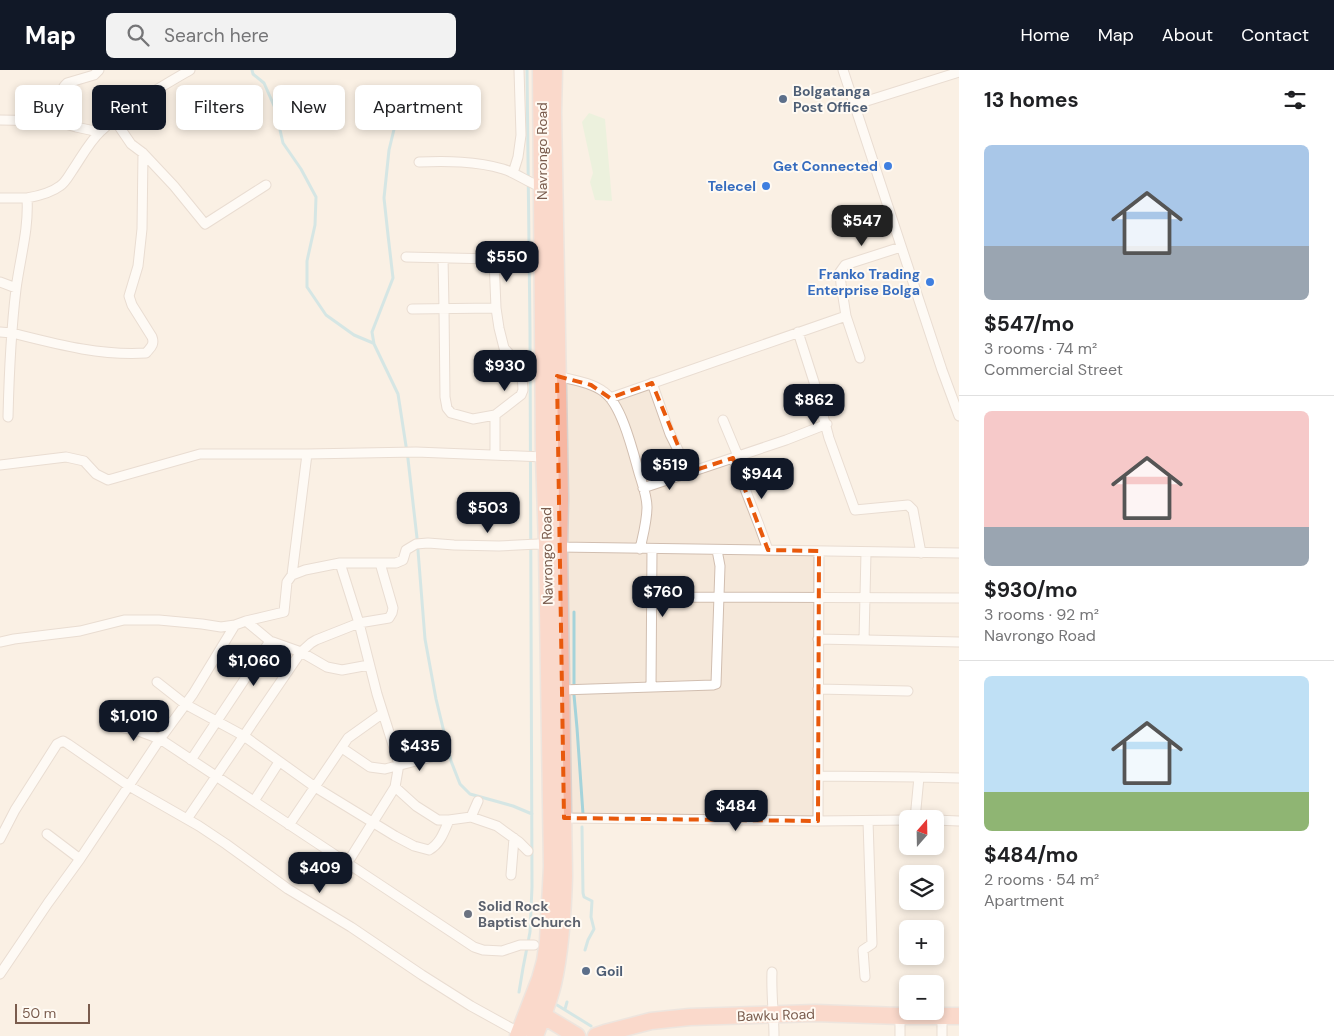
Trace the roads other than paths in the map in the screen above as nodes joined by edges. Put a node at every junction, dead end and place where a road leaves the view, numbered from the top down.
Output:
1 (99, 70) edge
2 (190, 70) edge
3 (520, 70) edge
4 (542, 70) edge
5 (554, 70) edge
6 (842, 70) edge
7 (959, 72) edge
8 (65, 85) edge
9 (165, 85) edge
10 (854, 105) junction
11 (0, 120) edge
12 (15, 120) edge
13 (82, 129) edge
14 (101, 130) edge
15 (121, 130) edge
16 (99, 132) junction
17 (143, 153) junction
18 (419, 162) dead end
19 (513, 173) junction
20 (266, 185) dead end
21 (542, 187) junction
22 (0, 198) edge
23 (27, 198) junction
24 (901, 248) junction
25 (406, 257) dead end
26 (443, 258) junction
27 (0, 282) edge
28 (16, 288) junction
29 (496, 308) junction
30 (412, 309) dead end
31 (444, 309) junction
32 (846, 316) junction
33 (0, 332) edge
34 (798, 332) junction
35 (12, 333) junction
36 (860, 358) dead end
37 (522, 372) junction
38 (550, 375) junction
39 (652, 383) junction
40 (610, 398) junction
41 (495, 415) junction
42 (959, 416) edge
43 (8, 417) dead end
44 (723, 420) dead end
45 (826, 424) junction
46 (307, 454) junction
47 (495, 454) junction
48 (544, 457) junction
49 (736, 457) junction
50 (0, 465) edge
51 (689, 472) junction
52 (643, 488) junction
53 (553, 546) junction
54 (640, 548) junction
55 (652, 549) junction
56 (717, 550) junction
57 (768, 550) junction
58 (819, 551) junction
59 (866, 552) junction
60 (921, 553) junction
61 (959, 553) edge
62 (340, 563) junction
63 (380, 563) junction
64 (292, 574) junction
65 (652, 597) junction
66 (719, 597) junction
67 (819, 597) junction
68 (865, 597) junction
69 (959, 598) edge
70 (246, 620) junction
71 (359, 623) junction
72 (235, 625) junction
73 (818, 639) junction
74 (864, 640) junction
75 (270, 641) junction
76 (0, 642) edge
77 (959, 642) edge
78 (301, 652) junction
79 (369, 665) junction
80 (157, 682) dead end
81 (651, 687) junction
82 (818, 689) junction
83 (561, 690) junction
84 (908, 691) dead end
85 (185, 704) junction
86 (382, 714) junction
87 (217, 722) junction
88 (114, 726) dead end
89 (244, 736) junction
90 (160, 739) junction
91 (342, 748) junction
92 (435, 756) dead end
93 (191, 760) junction
94 (279, 762) junction
95 (399, 764) junction
96 (216, 776) junction
97 (818, 776) junction
98 (919, 777) junction
99 (959, 778) edge
100 (129, 786) junction
101 (395, 786) junction
102 (315, 787) junction
103 (254, 801) junction
104 (478, 802) dead end
105 (915, 810) edge
106 (472, 817) junction
107 (564, 818) junction
108 (187, 819) junction
109 (448, 820) junction
110 (899, 820) edge
111 (944, 820) edge
112 (818, 821) junction
113 (868, 821) junction
114 (959, 821) edge
115 (373, 822) junction
116 (289, 825) junction
117 (47, 834) dead end
118 (514, 838) junction
119 (0, 839) edge
120 (528, 851) dead end
121 (80, 859) junction
122 (348, 862) junction
123 (511, 874) dead end
124 (534, 945) dead end
125 (772, 972) dead end
126 (0, 974) edge
127 (865, 977) dead end
128 (536, 1011) junction
129 (774, 1015) junction
130 (899, 1016) edge
131 (944, 1016) edge
132 (959, 1016) edge
133 (900, 1020) edge
134 (942, 1020) edge
135 (524, 1035) edge
136 (577, 1036) edge
137 (596, 1036) edge
138 (774, 1036) edge
139 (900, 1036) edge
140 (942, 1036) edge

1 - 8 street
2 - 9 street
3 - 19 street
4 - 21 highway, Navrongo Road
5 - 38 highway, Navrongo Road
6 - 10 street
7 - 10 street
10 - 24 street
11 - 12 street
13 - 16 street
14 - 16 street
15 - 17 street
16 - 23 street
17 - 20 street
17 - 35 street
18 - 19 street
19 - 21 street
21 - 38 highway, Navrongo Road
22 - 23 street
23 - 28 street
24 - 32 street
24 - 42 street
25 - 26 street
26 - 29 street
26 - 31 street
27 - 28 street
28 - 35 street
29 - 31 street
29 - 37 street
30 - 31 street
31 - 41 street
32 - 34 street
32 - 36 street
33 - 35 street
34 - 39 street
34 - 45 street
35 - 43 street
37 - 38 street
37 - 41 street
38 - 40 street
38 - 48 highway, Navrongo Road
38 - 53 highway, Navrongo Road
39 - 40 street
39 - 51 street
40 - 52 street
41 - 47 street
44 - 49 street
45 - 49 street
45 - 60 street
46 - 47 street
46 - 50 street
46 - 64 street
47 - 48 street
48 - 53 highway, Navrongo Road
49 - 51 street
49 - 57 street
51 - 52 street
52 - 54 street
53 - 54 street
53 - 63 street
53 - 83 highway, Navrongo Road
53 - 128 highway, Navrongo Road
54 - 55 street
55 - 56 street
55 - 65 street
56 - 57 street
56 - 66 street
57 - 58 street
58 - 59 street
58 - 67 street
59 - 60 street
59 - 68 street
60 - 61 street
62 - 63 street
62 - 64 street
62 - 71 street
63 - 71 street
64 - 70 street
65 - 66 street
65 - 81 street
66 - 67 street
66 - 81 street
67 - 68 street
67 - 73 street
68 - 69 street
68 - 74 street
70 - 72 street
70 - 75 street
71 - 78 street
71 - 79 street
72 - 76 street
72 - 85 street
73 - 74 street
73 - 82 street
74 - 77 street
75 - 78 street
75 - 87 street
78 - 79 street
78 - 89 street
79 - 86 street
80 - 85 street
81 - 83 street
82 - 84 street
82 - 97 street
83 - 107 highway, Navrongo Road
85 - 87 street
85 - 90 street
86 - 91 street
86 - 95 street
87 - 89 street
87 - 93 street
88 - 90 street
89 - 94 street
89 - 96 street
90 - 93 street
90 - 100 street
91 - 95 street
91 - 102 street
92 - 95 street
93 - 96 street
94 - 102 street
94 - 103 street
95 - 101 street
96 - 103 street
96 - 108 street
97 - 98 street
97 - 112 street
98 - 99 street
98 - 105 street
100 - 108 street
100 - 119 street
100 - 121 street
101 - 109 street
101 - 115 street
102 - 115 street
102 - 116 street
103 - 116 street
104 - 106 street
106 - 109 street
106 - 118 street
107 - 112 street
107 - 128 highway, Navrongo Road
108 - 135 street
109 - 115 street
110 - 113 street
111 - 114 street
112 - 113 street
113 - 127 street
115 - 122 street
116 - 122 street
117 - 121 street
118 - 120 street
118 - 123 street
121 - 126 street
122 - 124 street
125 - 129 street
128 - 135 highway, Navrongo Road
128 - 136 highway
129 - 130 highway, Bawku Road
129 - 137 highway, Bawku Road
129 - 138 street
131 - 132 highway, Bawku Road
133 - 139 street
134 - 140 street

